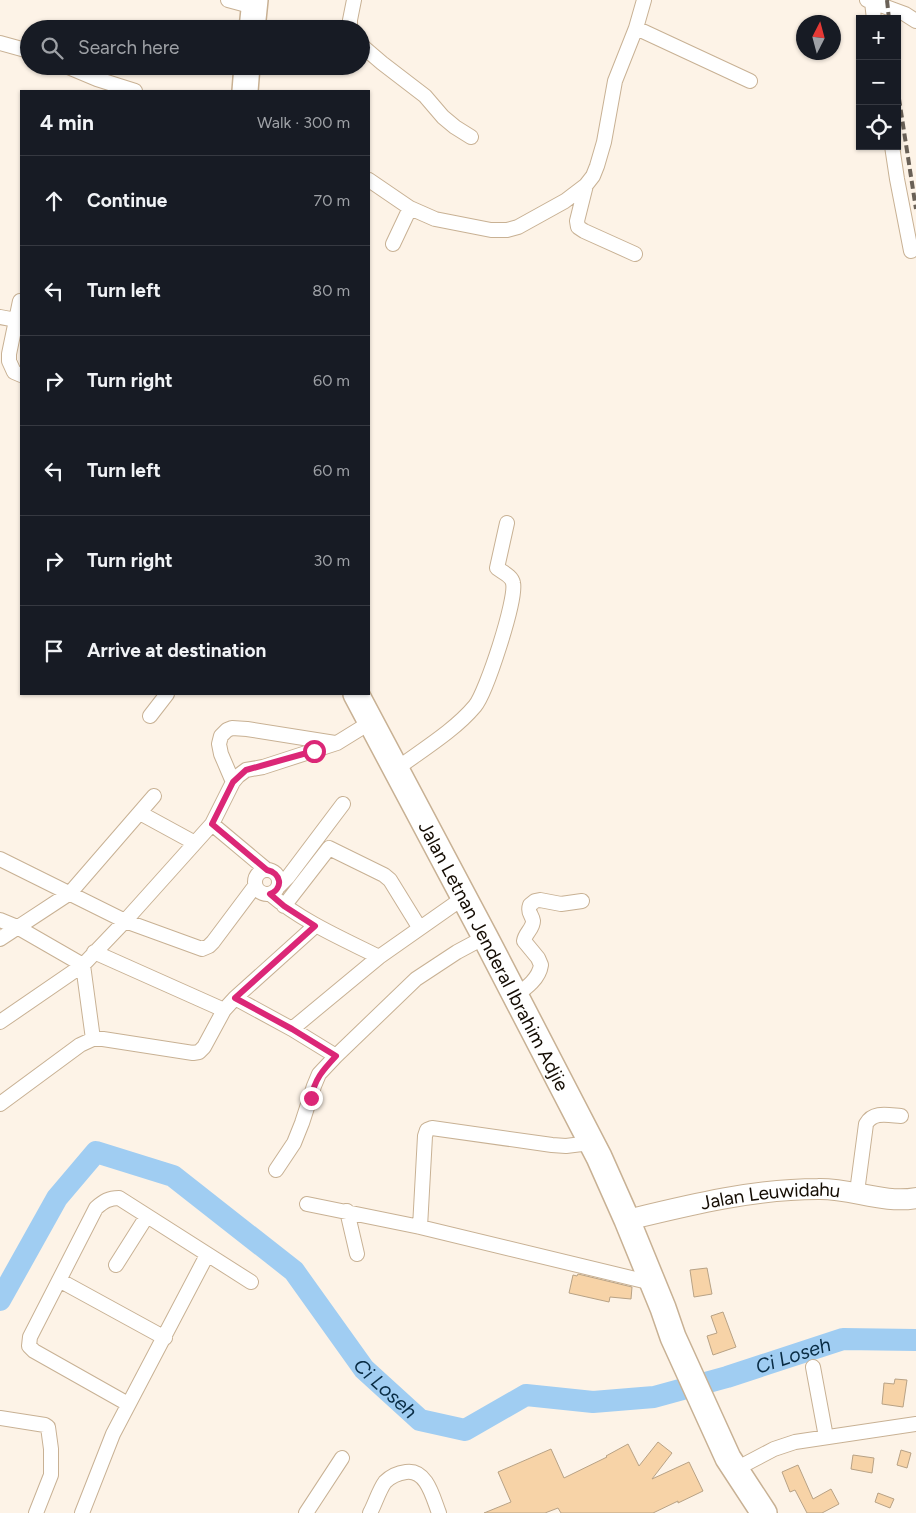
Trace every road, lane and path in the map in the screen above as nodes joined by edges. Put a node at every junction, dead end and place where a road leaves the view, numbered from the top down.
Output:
1 (228, 0) edge
2 (354, 0) edge
3 (644, 0) edge
4 (869, 1) edge
5 (254, 12) edge
6 (873, 15) edge
7 (350, 20) edge
8 (916, 21) edge
9 (636, 28) junction
10 (0, 44) edge
11 (20, 50) edge
12 (370, 53) edge
13 (91, 75) edge
14 (246, 75) edge
15 (750, 81) dead end
16 (132, 90) edge
17 (245, 90) edge
18 (471, 137) dead end
19 (893, 150) edge
20 (370, 181) edge
21 (586, 185) junction
22 (410, 208) junction
23 (393, 244) dead end
24 (911, 251) dead end
25 (635, 254) dead end
26 (20, 303) edge
27 (0, 318) edge
28 (16, 320) junction
29 (20, 375) edge
30 (507, 523) dead end
31 (166, 695) edge
32 (357, 695) edge
33 (150, 716) dead end
34 (371, 722) junction
35 (337, 743) junction
36 (395, 770) junction
37 (233, 782) junction
38 (154, 796) dead end
39 (344, 804) dead end
40 (140, 813) junction
41 (212, 824) junction
42 (195, 842) junction
43 (314, 842) junction
44 (328, 848) junction
45 (0, 859) edge
46 (267, 870) junction
47 (255, 886) junction
48 (275, 890) junction
49 (70, 893) junction
50 (463, 898) junction
51 (582, 901) dead end
52 (284, 906) junction
53 (0, 920) edge
54 (125, 921) junction
55 (315, 926) junction
56 (17, 927) junction
57 (418, 928) junction
58 (485, 937) junction
59 (0, 939) edge
60 (94, 952) junction
61 (379, 957) junction
62 (82, 964) junction
63 (515, 996) junction
64 (235, 998) junction
65 (224, 1010) junction
66 (0, 1022) edge
67 (292, 1029) junction
68 (93, 1039) junction
69 (336, 1056) junction
70 (0, 1104) edge
71 (901, 1116) dead end
72 (590, 1142) junction
73 (276, 1170) dead end
74 (857, 1192) junction
75 (916, 1198) edge
76 (307, 1204) dead end
77 (347, 1211) junction
78 (147, 1216) junction
79 (627, 1220) junction
80 (420, 1227) junction
81 (207, 1254) junction
82 (357, 1254) dead end
83 (116, 1265) dead end
84 (59, 1280) junction
85 (251, 1282) dead end
86 (652, 1283) junction
87 (165, 1338) junction
88 (813, 1367) dead end
89 (128, 1404) junction
90 (0, 1418) edge
91 (916, 1424) edge
92 (826, 1437) junction
93 (342, 1458) dead end
94 (731, 1464) junction
95 (36, 1513) edge
96 (82, 1513) edge
97 (306, 1513) edge
98 (370, 1513) edge
99 (439, 1513) edge
100 (764, 1513) edge

1 - 5 street
2 - 7 street
3 - 9 street
4 - 6 street
4 - 8 street
9 - 15 street
9 - 21 street
10 - 11 street
12 - 18 street
13 - 16 street
14 - 17 highway
19 - 24 street
20 - 22 street
21 - 22 street
21 - 25 street
22 - 23 street
26 - 28 street
27 - 28 street
28 - 29 street
30 - 36 street
31 - 33 street
32 - 34 highway, Jalan Letnan Jenderal Ibrahim Adjie
34 - 35 street
34 - 36 highway, Jalan Letnan Jenderal Ibrahim Adjie
35 - 37 street
35 - 37 street
36 - 50 highway, Jalan Letnan Jenderal Ibrahim Adjie
37 - 41 street
38 - 40 street
39 - 43 street
40 - 42 street
40 - 49 street
41 - 42 street
41 - 46 street
42 - 54 street
43 - 44 street
43 - 48 street
44 - 52 street
44 - 57 street
45 - 49 street
46 - 47 street
46 - 48 street
47 - 48 street
47 - 54 street
48 - 52 street
49 - 54 street
49 - 56 street
50 - 57 street
50 - 58 highway, Jalan Letnan Jenderal Ibrahim Adjie
51 - 63 street
52 - 55 street
53 - 56 street
54 - 60 street
55 - 61 street
55 - 64 street
56 - 59 street
56 - 62 street
57 - 61 street
58 - 63 highway, Jalan Letnan Jenderal Ibrahim Adjie
58 - 69 street
60 - 62 street
60 - 65 street
61 - 67 street
62 - 66 street
62 - 68 street
63 - 72 highway, Jalan Letnan Jenderal Ibrahim Adjie
64 - 65 street
64 - 67 street
65 - 68 street
67 - 69 street
68 - 70 street
69 - 73 street
71 - 74 street
72 - 79 highway, Jalan Letnan Jenderal Ibrahim Adjie
72 - 80 street
74 - 75 street, Jalan Leuwidahu
74 - 79 street, Jalan Leuwidahu
76 - 77 street
77 - 80 street
77 - 82 street
78 - 81 street
78 - 83 street
78 - 84 street
79 - 86 highway, Jalan Letnan Jenderal Ibrahim Adjie
80 - 86 street
81 - 85 street
81 - 87 street
84 - 87 street
84 - 89 street
86 - 94 highway, Jalan Letnan Jenderal Ibrahim Adjie
87 - 89 street
88 - 92 street
89 - 96 street
90 - 95 street
91 - 92 street
92 - 94 street
93 - 97 street
94 - 100 highway, Jalan Letnan Jenderal Ibrahim Adjie
98 - 99 street

